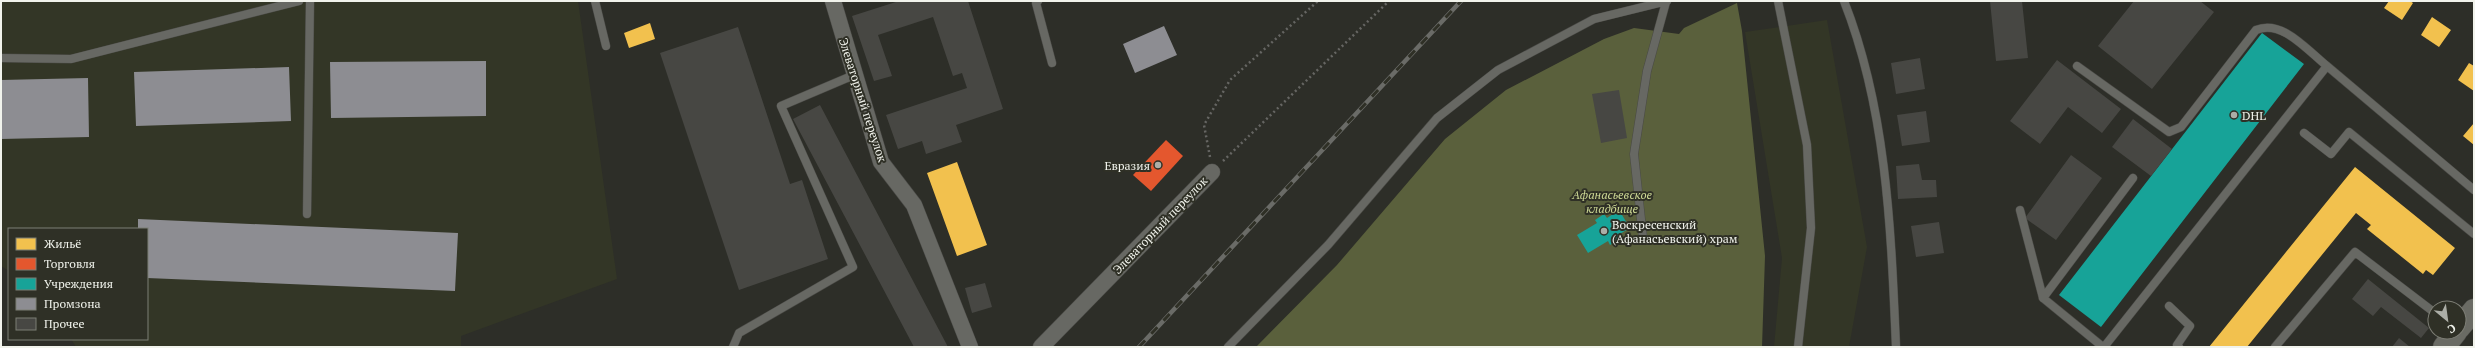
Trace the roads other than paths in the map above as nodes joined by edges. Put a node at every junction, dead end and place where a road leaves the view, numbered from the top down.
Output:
1 (299, 1) edge
2 (310, 1) edge
3 (596, 1) edge
4 (1038, 1) edge
5 (1778, 1) edge
6 (1844, 1) edge
7 (835, 2) edge
8 (1667, 2) edge
9 (606, 46) dead end
10 (1, 58) edge
11 (1052, 63) dead end
12 (2077, 66) dead end
13 (2327, 66) junction
14 (854, 75) junction
15 (2304, 133) dead end
16 (1212, 172) road end
17 (2133, 178) dead end
18 (2474, 190) edge
19 (2020, 210) dead end
20 (307, 214) dead end
21 (2474, 234) edge
22 (1644, 238) dead end
23 (2043, 298) junction
24 (2169, 306) dead end
25 (2427, 307) edge
26 (2474, 310) edge
27 (2467, 318) edge
28 (733, 347) edge
29 (970, 347) edge
30 (1041, 347) edge
31 (1228, 347) edge
32 (1798, 347) edge
33 (1896, 347) edge
34 (2103, 347) edge
35 (2179, 347) edge
36 (2275, 347) edge

1 - 10 lane
2 - 20 lane
3 - 9 lane
4 - 11 lane
5 - 32 lane
6 - 33 lane
7 - 14 street, Элеваторный переулок
8 - 22 lane
8 - 31 lane
12 - 13 lane
13 - 18 lane
13 - 34 lane
14 - 28 lane
14 - 29 street, Элеваторный переулок
15 - 21 lane
16 - 30 street, Элеваторный переулок
17 - 23 lane
19 - 23 lane
23 - 34 lane
24 - 35 lane
25 - 36 lane
26 - 27 main road

